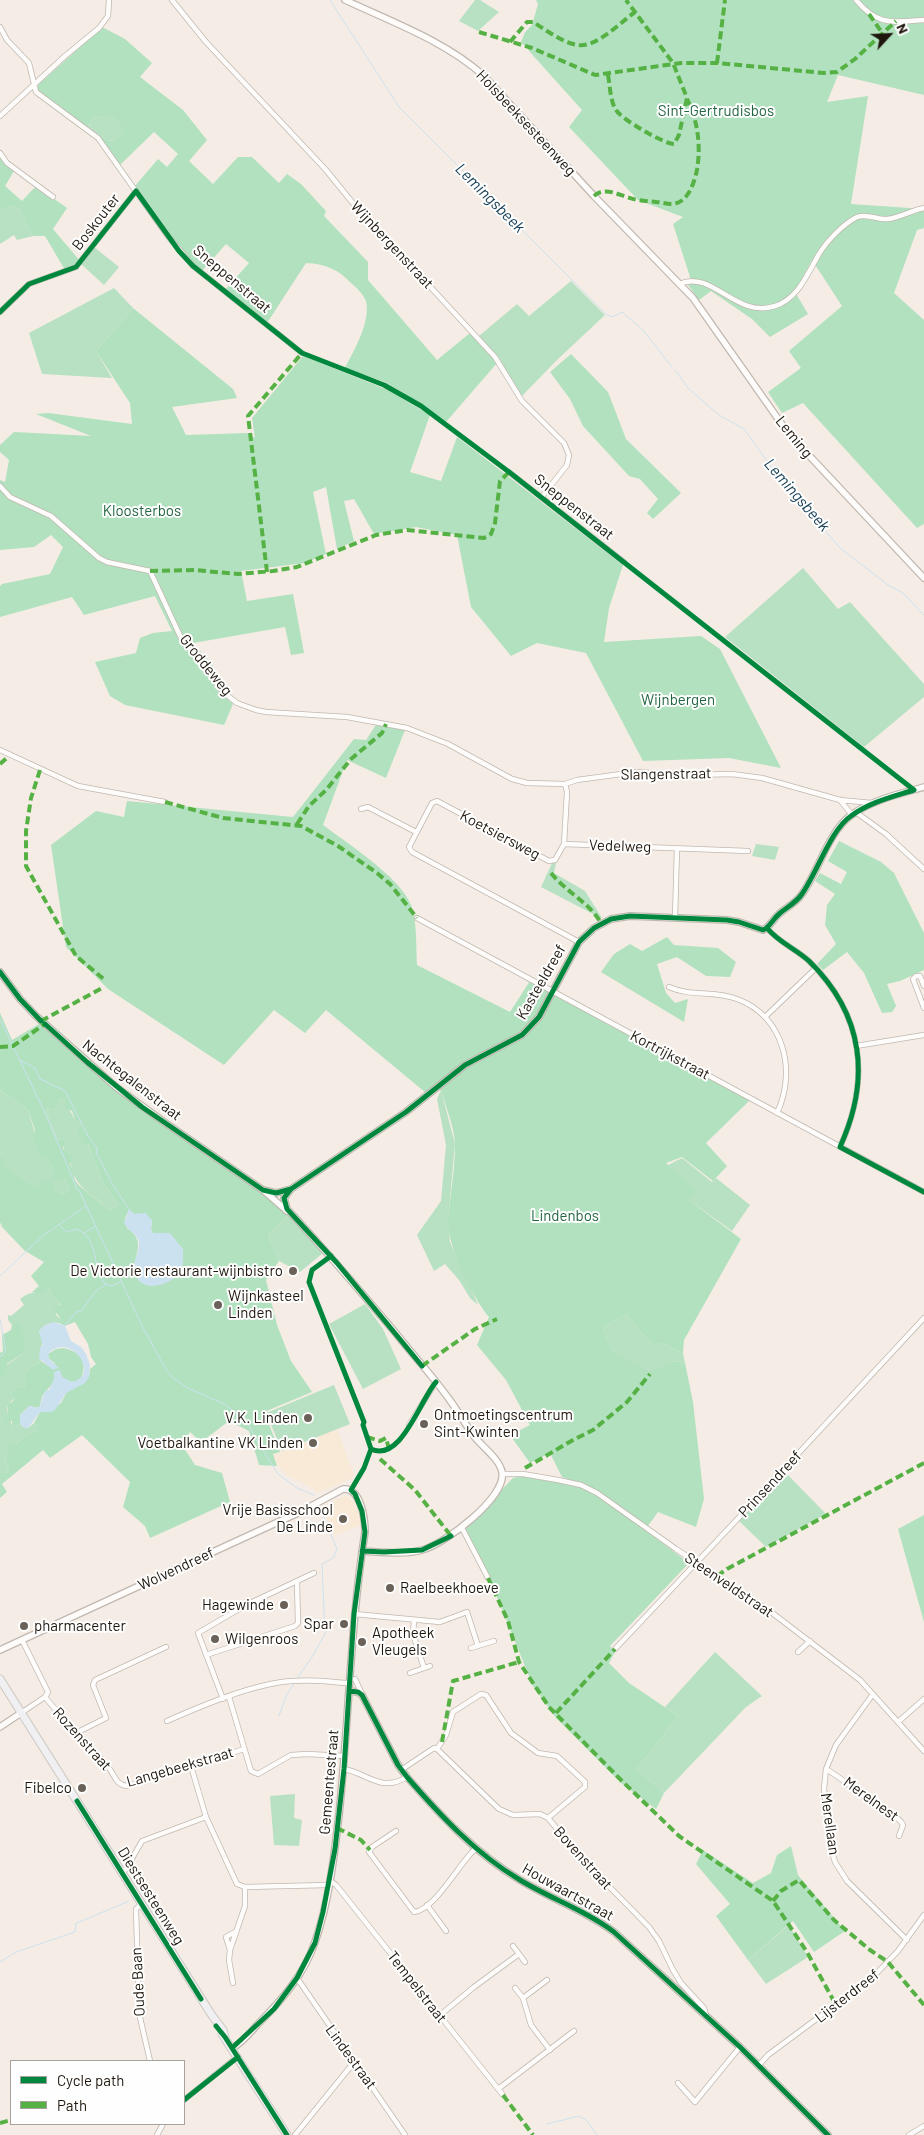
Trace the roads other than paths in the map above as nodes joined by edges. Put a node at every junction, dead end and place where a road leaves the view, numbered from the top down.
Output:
1 (109, 0) edge
2 (172, 0) edge
3 (345, 0) edge
4 (856, 0) edge
5 (924, 20) edge
6 (0, 27) edge
7 (34, 85) junction
8 (0, 116) edge
9 (0, 153) edge
10 (136, 191) junction
11 (54, 197) dead end
12 (921, 208) edge
13 (679, 284) junction
14 (0, 312) edge
15 (302, 353) dead end
16 (509, 472) dead end
17 (0, 486) edge
18 (541, 498) junction
19 (624, 562) dead end
20 (924, 578) edge
21 (386, 724) joint
22 (0, 750) edge
23 (565, 784) junction
24 (924, 787) edge
25 (840, 800) junction
26 (164, 802) dead end
27 (872, 803) junction
28 (361, 809) dead end
29 (855, 814) junction
30 (416, 832) junction
31 (564, 844) junction
32 (677, 848) junction
33 (748, 851) dead end
34 (924, 869) edge
35 (417, 918) dead end
36 (675, 918) junction
37 (767, 928) junction
38 (579, 942) junction
39 (816, 968) junction
40 (0, 972) edge
41 (924, 986) edge
42 (669, 987) dead end
43 (553, 991) junction
44 (924, 1008) edge
45 (765, 1017) junction
46 (924, 1035) edge
47 (856, 1046) junction
48 (777, 1112) junction
49 (840, 1148) junction
50 (924, 1192) edge
51 (280, 1198) junction
52 (924, 1318) edge
53 (436, 1382) junction
54 (410, 1425) dead end
55 (503, 1474) junction
56 (352, 1488) joint
57 (462, 1528) junction
58 (362, 1551) junction
59 (697, 1562) junction
60 (314, 1573) dead end
61 (488, 1578) dead end
62 (297, 1582) junction
63 (354, 1614) junction
64 (414, 1620) junction
65 (22, 1640) junction
66 (494, 1640) dead end
67 (810, 1641) junction
68 (478, 1646) junction
69 (166, 1647) dead end
70 (471, 1648) dead end
71 (614, 1649) dead end
72 (0, 1650) edge
73 (798, 1652) dead end
74 (206, 1655) junction
75 (430, 1666) dead end
76 (424, 1668) junction
77 (410, 1673) dead end
78 (0, 1679) edge
79 (352, 1681) junction
80 (349, 1691) junction
81 (874, 1694) junction
82 (362, 1696) junction
83 (45, 1697) junction
84 (229, 1698) junction
85 (223, 1699) junction
86 (924, 1699) edge
87 (22, 1714) junction
88 (167, 1721) dead end
89 (898, 1722) junction
90 (0, 1727) edge
91 (76, 1733) junction
92 (244, 1749) junction
93 (437, 1749) junction
94 (924, 1751) edge
95 (345, 1756) junction
96 (191, 1766) junction
97 (344, 1769) junction
98 (826, 1769) junction
99 (401, 1770) junction
100 (407, 1777) junction
101 (118, 1782) joint
102 (206, 1817) junction
103 (548, 1818) junction
104 (396, 1831) dead end
105 (899, 1836) dead end
106 (476, 1848) junction
107 (122, 1872) junction
108 (329, 1882) junction
109 (245, 1887) junction
110 (142, 1904) junction
111 (427, 1906) junction
112 (924, 1915) edge
113 (446, 1931) dead end
114 (235, 1932) junction
115 (907, 1940) junction
116 (513, 1946) dead end
117 (230, 1950) junction
118 (519, 1954) junction
119 (525, 1962) dead end
120 (297, 1978) junction
121 (547, 1980) dead end
122 (233, 1983) dead end
123 (514, 1988) dead end
124 (523, 1998) junction
125 (439, 2016) junction
126 (707, 2016) junction
127 (574, 2031) dead end
128 (740, 2047) junction
129 (232, 2048) junction
130 (550, 2050) junction
131 (238, 2056) junction
132 (150, 2060) edge
133 (355, 2061) junction
134 (759, 2065) junction
135 (678, 2083) dead end
136 (498, 2089) junction
137 (503, 2095) dead end
138 (185, 2099) edge
139 (924, 2126) edge
140 (287, 2135) edge
141 (295, 2135) edge
142 (405, 2135) edge
143 (828, 2135) edge
144 (909, 2135) edge

1 - 7 street
2 - 18 street, Wijnbergenstraat
3 - 13 street, Holsbeeksesteenweg
4 - 5 street
6 - 7 street, Sneppenstraat
7 - 8 street
7 - 10 street, Sneppenstraat
9 - 11 street
10 - 14 street, Boskouter
10 - 15 street, Sneppenstraat
12 - 13 street
13 - 20 street, Leming
16 - 18 street, Sneppenstraat
17 - 21 street, Groddeweg
18 - 19 street, Sneppenstraat
21 - 23 street, Slangenstraat
22 - 26 street
23 - 25 street, Slangenstraat
23 - 31 street, Koetsiersweg
24 - 27 street, Slangenstraat
25 - 27 street, Slangenstraat
25 - 29 street
27 - 29 street
28 - 30 street
29 - 34 street
29 - 37 street
30 - 31 street, Koetsiersweg
30 - 38 street, Koetsiersweg
31 - 32 street, Vedelweg
32 - 33 street, Vedelweg
32 - 36 street
35 - 43 street, Kortrijkstraat
36 - 37 street, Kasteeldreef
36 - 38 street, Kasteeldreef
37 - 39 street
38 - 43 street, Kasteeldreef
39 - 45 street
39 - 47 street
40 - 51 street, Nachtegalenstraat
41 - 44 street
42 - 45 street
43 - 48 street, Kortrijkstraat
43 - 51 street, Kasteeldreef
45 - 48 street
46 - 47 street
47 - 49 street
48 - 49 street, Kortrijkstraat
49 - 50 street, Kortrijkstraat
51 - 53 street, Nachtegalenstraat
52 - 59 street, Prinsendreef
53 - 54 street
53 - 55 street, Nachtegalenstraat
55 - 57 street
55 - 59 street, Steenveldstraat
56 - 58 street, Gemeentestraat
56 - 65 street, Wolvendreef
57 - 58 street
57 - 61 street
58 - 63 street, Gemeentestraat
59 - 67 street, Steenveldstraat
59 - 71 street, Prinsendreef
60 - 62 street
62 - 74 street
62 - 74 street
63 - 64 street
63 - 79 street, Gemeentestraat
64 - 68 street
64 - 76 street
65 - 72 street, Wolvendreef
65 - 83 street, Rozenstraat
66 - 68 street
67 - 73 street
67 - 81 street, Steenveldstraat
68 - 70 street
69 - 91 street
74 - 85 street
75 - 76 street
76 - 77 street
78 - 87 main road, Diestsesteenweg
79 - 80 street, Gemeentestraat
79 - 82 street, Houwaartstraat
79 - 84 street
80 - 82 street
80 - 95 street, Gemeentestraat
81 - 89 street, Steenveldstraat
81 - 98 street, Merellaan
82 - 99 street, Houwaartstraat
83 - 87 street, Rozenstraat
83 - 91 street, Rozenstraat
84 - 85 street
84 - 92 street
85 - 88 street
86 - 89 street
87 - 90 street
87 - 107 main road, Diestsesteenweg
89 - 94 street, Steenveldstraat
91 - 101 street, Rozenstraat
92 - 95 street
92 - 96 street, Langebeekstraat
93 - 99 street
93 - 103 street, Bovenstraat
93 - 103 street
95 - 97 street, Gemeentestraat
96 - 101 street, Langebeekstraat
96 - 102 street
97 - 100 street
97 - 108 street, Gemeentestraat
98 - 105 street, Merelnest
98 - 115 street, Merellaan
99 - 100 street, Houwaartstraat
100 - 106 street, Houwaartstraat
102 - 107 street
102 - 109 street
103 - 126 street, Bovenstraat
104 - 111 street
106 - 111 street
106 - 126 street, Houwaartstraat
107 - 110 main road, Diestsesteenweg
108 - 109 street
108 - 120 street, Gemeentestraat
108 - 125 street, Tempelstraat
109 - 114 street
110 - 129 main road, Diestsesteenweg
110 - 132 street, Oude Baan
111 - 113 street
112 - 115 street, Lijsterdreef
114 - 117 street
114 - 117 street
115 - 134 street, Lijsterdreef
116 - 118 street
117 - 122 street
118 - 119 street
118 - 125 street
120 - 129 street, Gemeentestraat
120 - 133 street, Lindestraat
121 - 124 street
123 - 124 street
124 - 130 street
125 - 136 street, Tempelstraat
126 - 128 street, Houwaartstraat
127 - 130 street
128 - 134 street, Houwaartstraat
128 - 135 street
129 - 131 main road, Diestsesteenweg
130 - 136 street
131 - 138 street
131 - 140 main road, Diestsesteenweg
133 - 141 street
133 - 142 street, Lindestraat
134 - 143 street, Houwaartstraat
136 - 137 street, Tempelstraat
139 - 144 street

